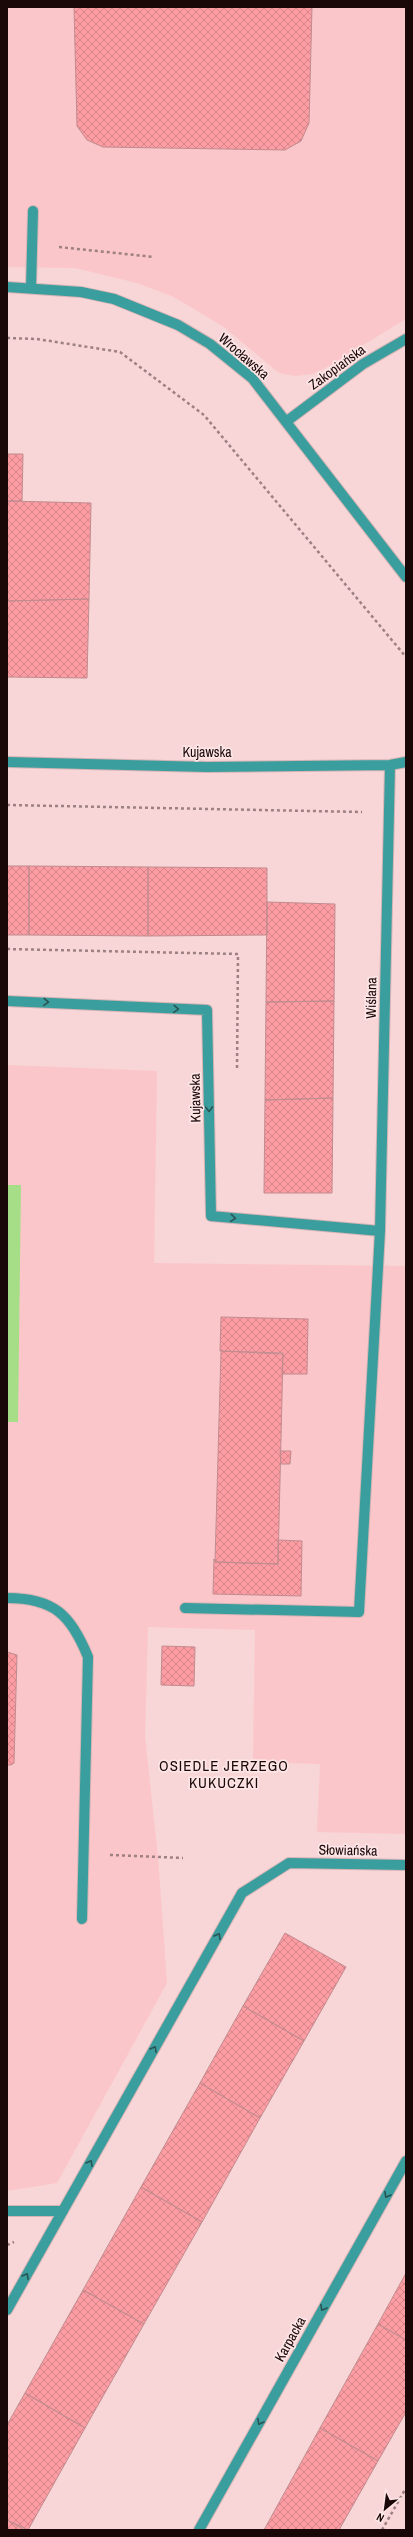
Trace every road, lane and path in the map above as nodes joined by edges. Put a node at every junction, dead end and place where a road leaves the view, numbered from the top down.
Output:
1 (33, 211) dead end
2 (32, 247) junction
3 (154, 257) dead end
4 (7, 287) edge
5 (31, 288) junction
6 (7, 338) edge
7 (406, 339) edge
8 (287, 421) junction
9 (406, 577) edge
10 (406, 656) edge
11 (7, 762) edge
12 (406, 762) edge
13 (390, 765) junction
14 (7, 805) edge
15 (389, 812) junction
16 (7, 1001) edge
17 (380, 1231) junction
18 (7, 1598) edge
19 (185, 1608) dead end
20 (84, 1854) junction
21 (183, 1858) dead end
22 (406, 1865) edge
23 (82, 1919) dead end
24 (406, 2161) edge
25 (7, 2211) edge
26 (63, 2211) junction
27 (7, 2310) edge
28 (406, 2488) edge
29 (199, 2530) edge
30 (382, 2530) edge

1 - 2 street
2 - 3 path
2 - 5 street
4 - 5 street, Wrocławska
5 - 8 street, Wrocławska
6 - 10 path
7 - 8 street, Zakopiańska
8 - 9 street, Wrocławska
11 - 13 street, Kujawska
12 - 13 street, Kujawska
13 - 15 street, Wiślana
14 - 15 path
15 - 17 street, Wiślana
16 -> 17 street, Kujawska
17 - 19 street, Wiślana
18 - 20 street
20 - 21 path
20 - 23 street
26 -> 22 street, Słowiańska
24 -> 29 street, Karpacka
25 - 26 street
27 -> 26 street
28 - 30 path

